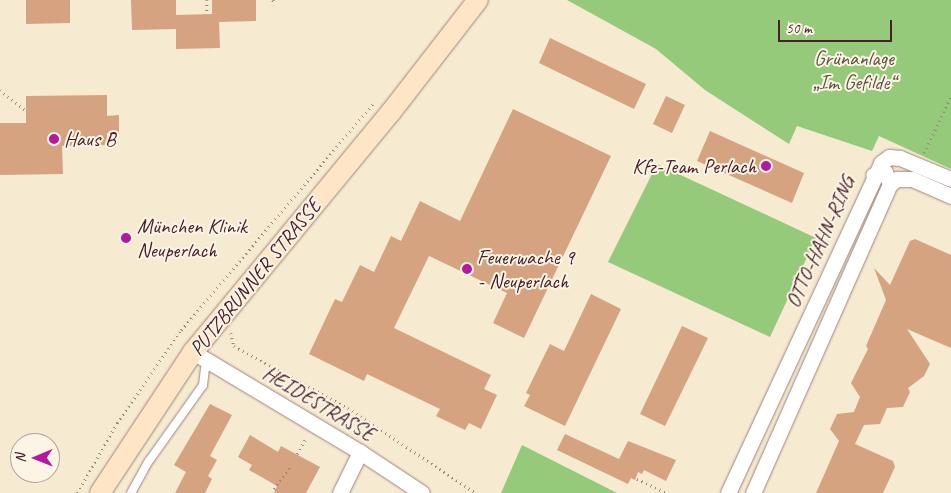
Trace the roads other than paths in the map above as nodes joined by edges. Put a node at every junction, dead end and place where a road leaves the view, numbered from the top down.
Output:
1 (478, 0) edge
2 (873, 175) junction
3 (951, 179) edge
4 (890, 184) junction
5 (951, 196) edge
6 (199, 356) junction
7 (360, 452) junction
8 (100, 493) edge
9 (131, 493) edge
10 (340, 493) edge
11 (422, 493) edge
12 (728, 493) edge
13 (752, 493) edge

1 - 6 main road, PUTZBRUNNER STRASSE
2 - 3 street
2 - 4 street, OTTO-HAHN-RING
2 - 12 street, OTTO-HAHN-RING
4 - 5 street
4 - 13 street, OTTO-HAHN-RING
6 - 7 street, HEIDESTRASSE
6 - 8 main road, PUTZBRUNNER STRASSE
6 - 9 lane, PUTZBRUNNER STRASSE
7 - 10 street
7 - 11 street, HEIDESTRASSE

